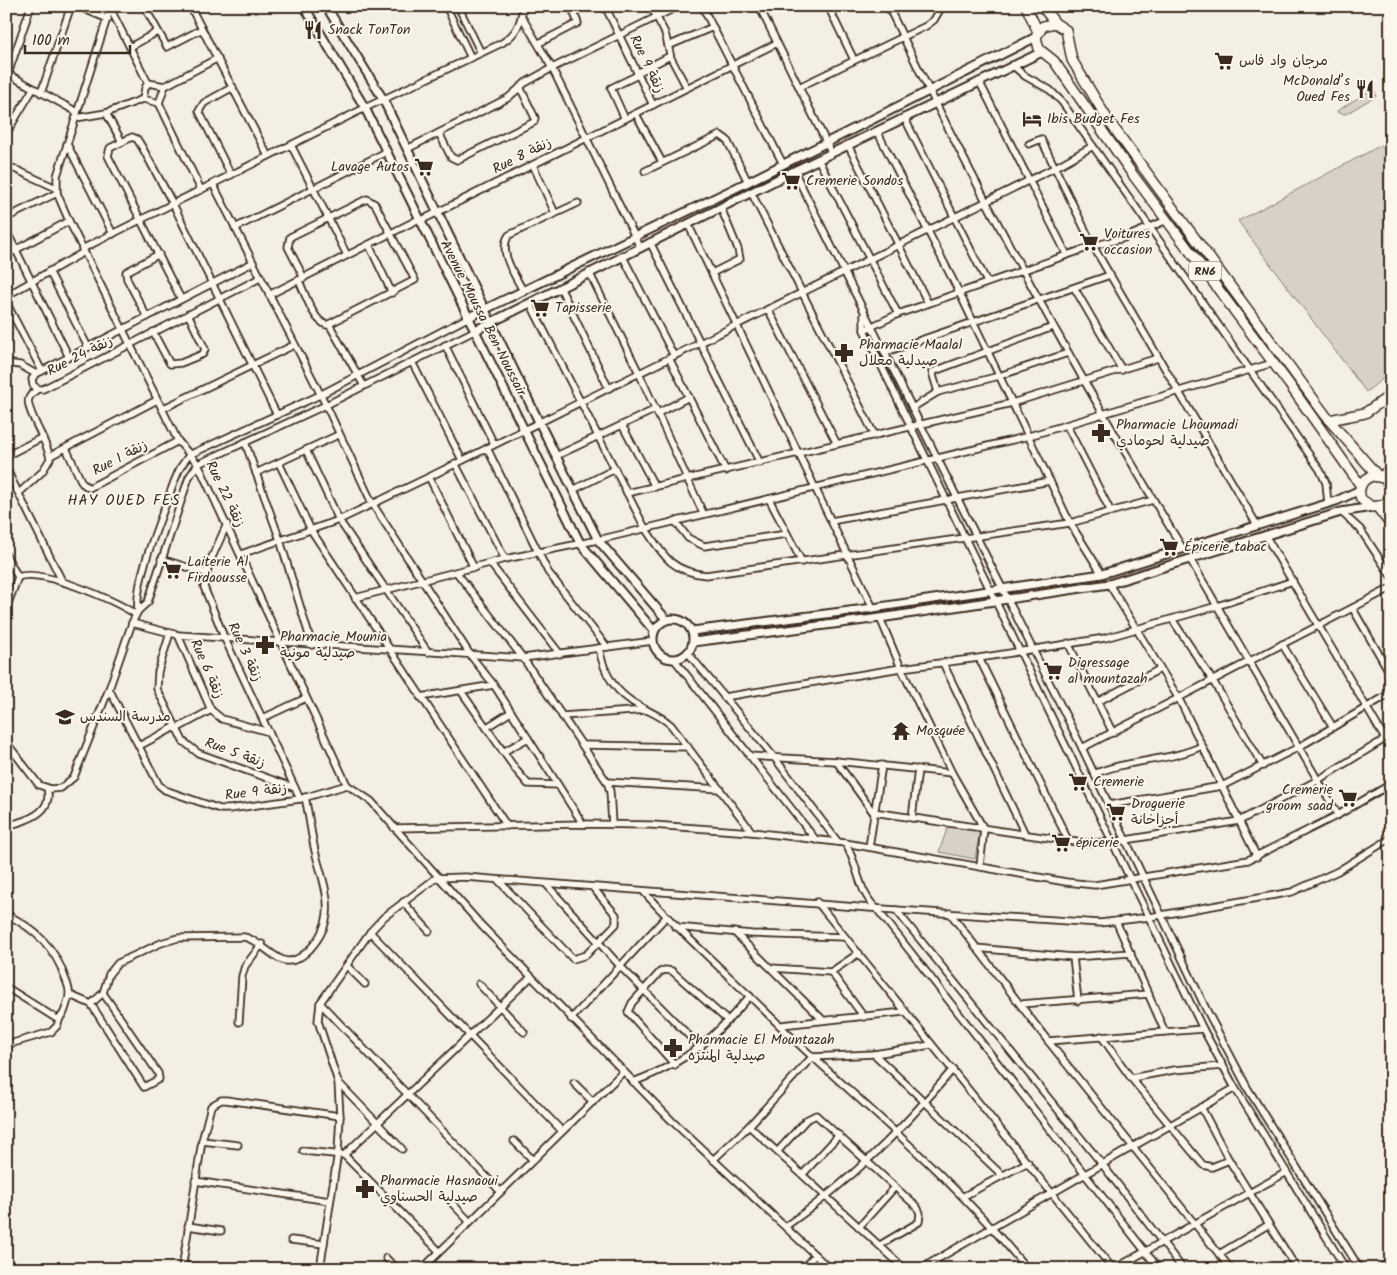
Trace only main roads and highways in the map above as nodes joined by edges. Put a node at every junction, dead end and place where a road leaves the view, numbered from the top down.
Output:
1 (1026, 6) edge
2 (1042, 6) edge
3 (1055, 23) junction
4 (1037, 35) junction
5 (1068, 46) junction
6 (1045, 54) junction
7 (1391, 395) edge
8 (1329, 420) junction
9 (1391, 468) edge
10 (1379, 476) junction
11 (1391, 486) edge
12 (1360, 488) junction
13 (1390, 500) edge
14 (1375, 508) junction
15 (1391, 525) edge

1 - 4 main road, RN6
2 - 3 main road, RN6
3 - 4 main road
3 - 5 main road, RN6
4 - 6 main road, RN6
5 - 6 main road
5 - 8 main road, RN6
6 - 12 main road, RN6
7 - 8 main road
8 - 10 main road, RN6
9 - 10 main road
10 - 11 main road, RN6
10 - 12 main road
12 - 14 main road, RN6
13 - 14 main road
14 - 15 main road, RN6

